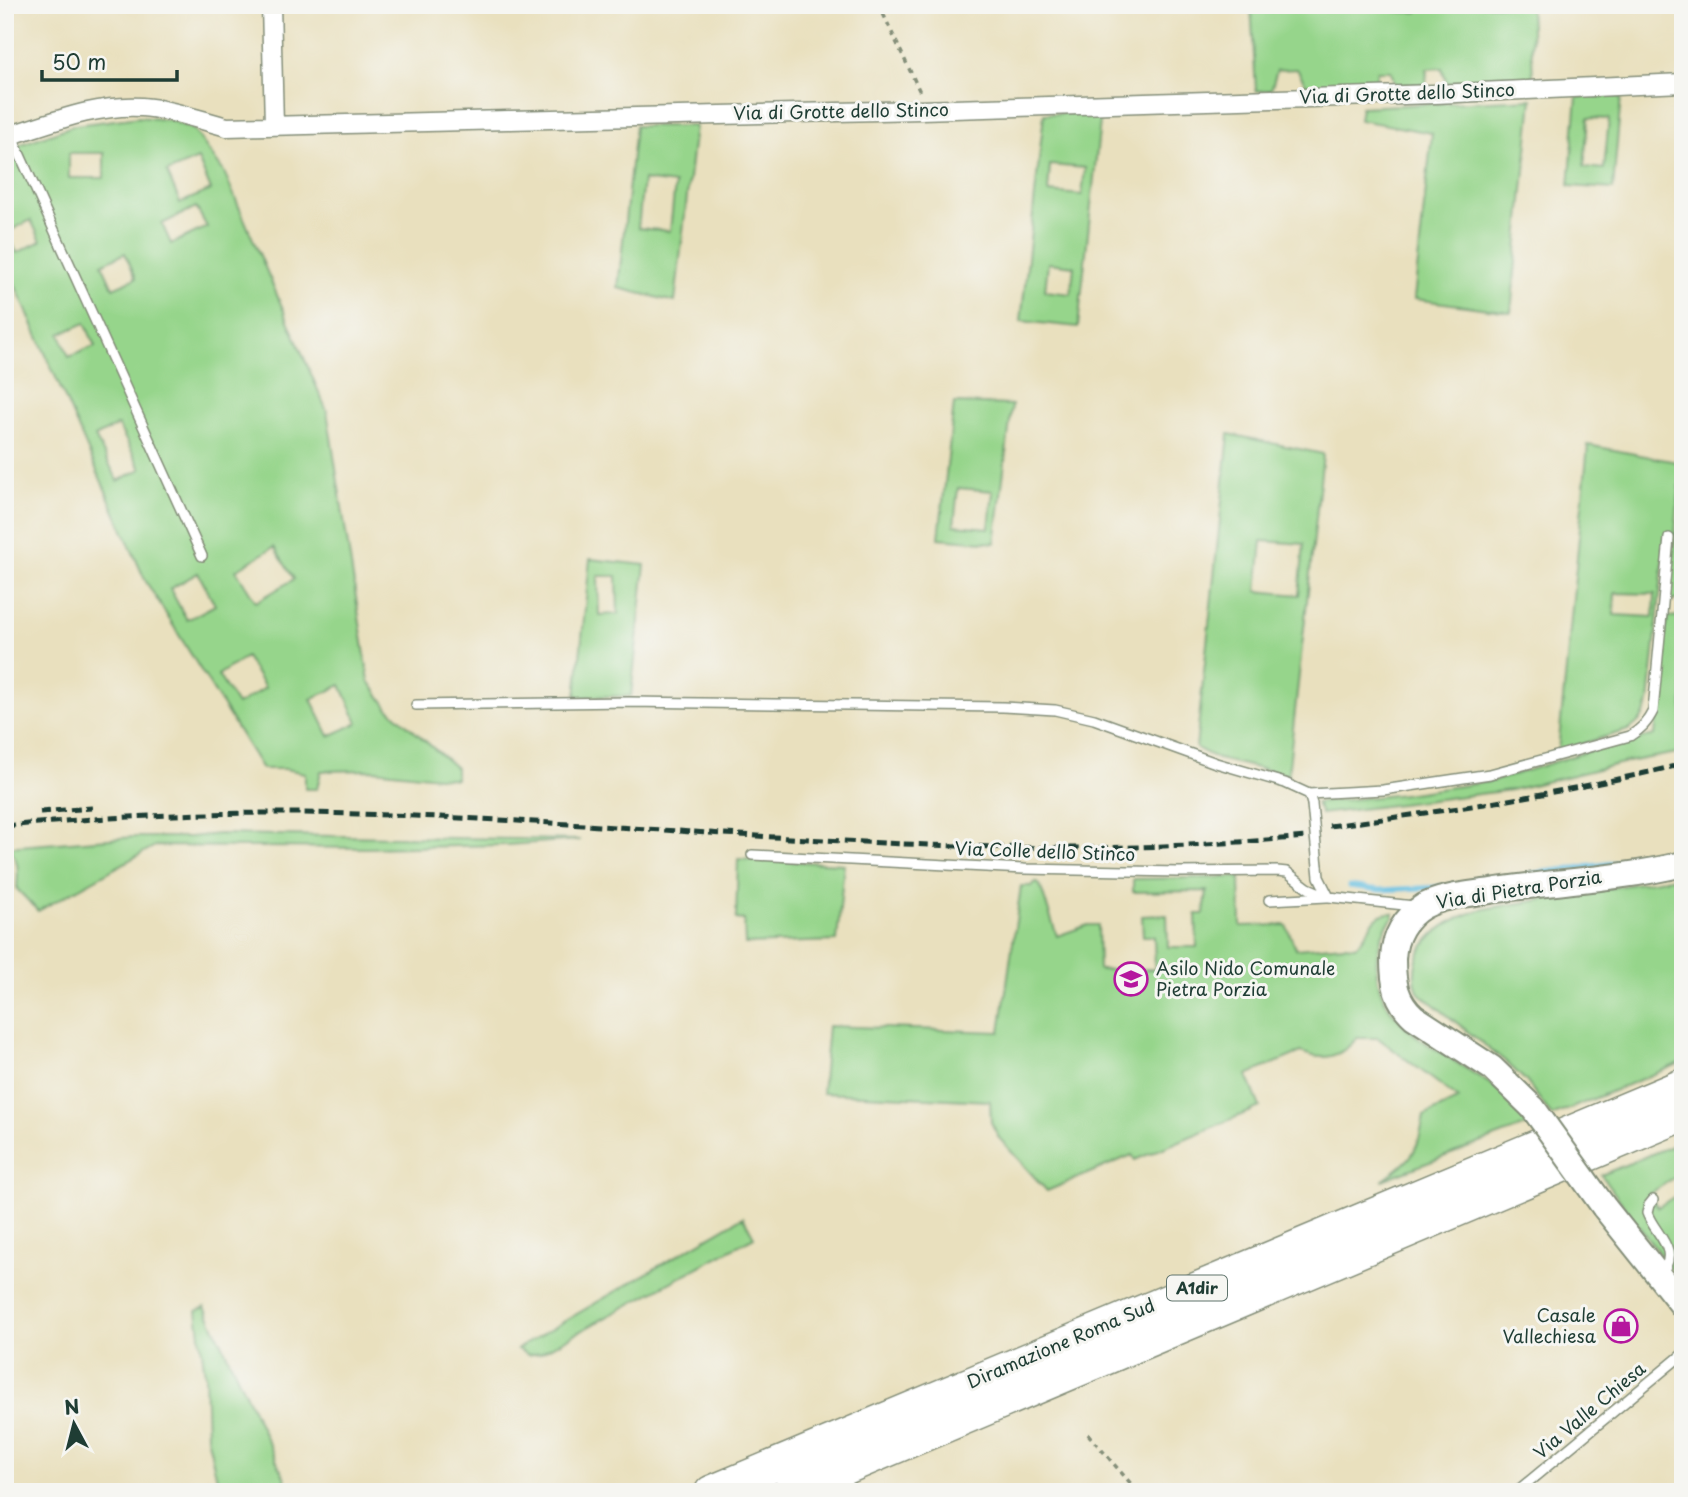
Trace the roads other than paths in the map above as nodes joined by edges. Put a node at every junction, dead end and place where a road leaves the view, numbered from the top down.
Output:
1 (271, 5) edge
2 (1683, 83) edge
3 (274, 125) junction
4 (8, 136) edge
5 (1669, 538) dead end
6 (202, 556) dead end
7 (416, 705) dead end
8 (1309, 794) junction
9 (752, 855) dead end
10 (1683, 864) edge
11 (1329, 897) junction
12 (1269, 900) dead end
13 (1422, 907) junction
14 (1683, 1085) edge
15 (1683, 1115) edge
16 (1653, 1200) dead end
17 (1659, 1277) junction
18 (1683, 1306) edge
19 (1683, 1354) edge
20 (711, 1492) edge
21 (789, 1492) edge
22 (1516, 1492) edge

1 - 3 street
2 - 3 street, Via di Grotte dello Stinco
3 - 4 street, Via di Grotte dello Stinco
4 - 6 lane
5 - 8 lane
7 - 8 lane
8 - 11 lane, bridge
9 - 11 lane, Via Colle dello Stinco
10 - 13 street, Via di Pietra Porzia
11 - 12 lane
11 - 13 lane, Via Colle dello Stinco
13 - 17 street, Via di Pietra Porzia, bridge
14 - 20 highway, Diramazione Roma Sud / A1dir
15 - 21 highway, Diramazione Roma Sud / A1dir
16 - 17 lane
17 - 18 street
19 - 22 lane, Via Valle Chiesa

